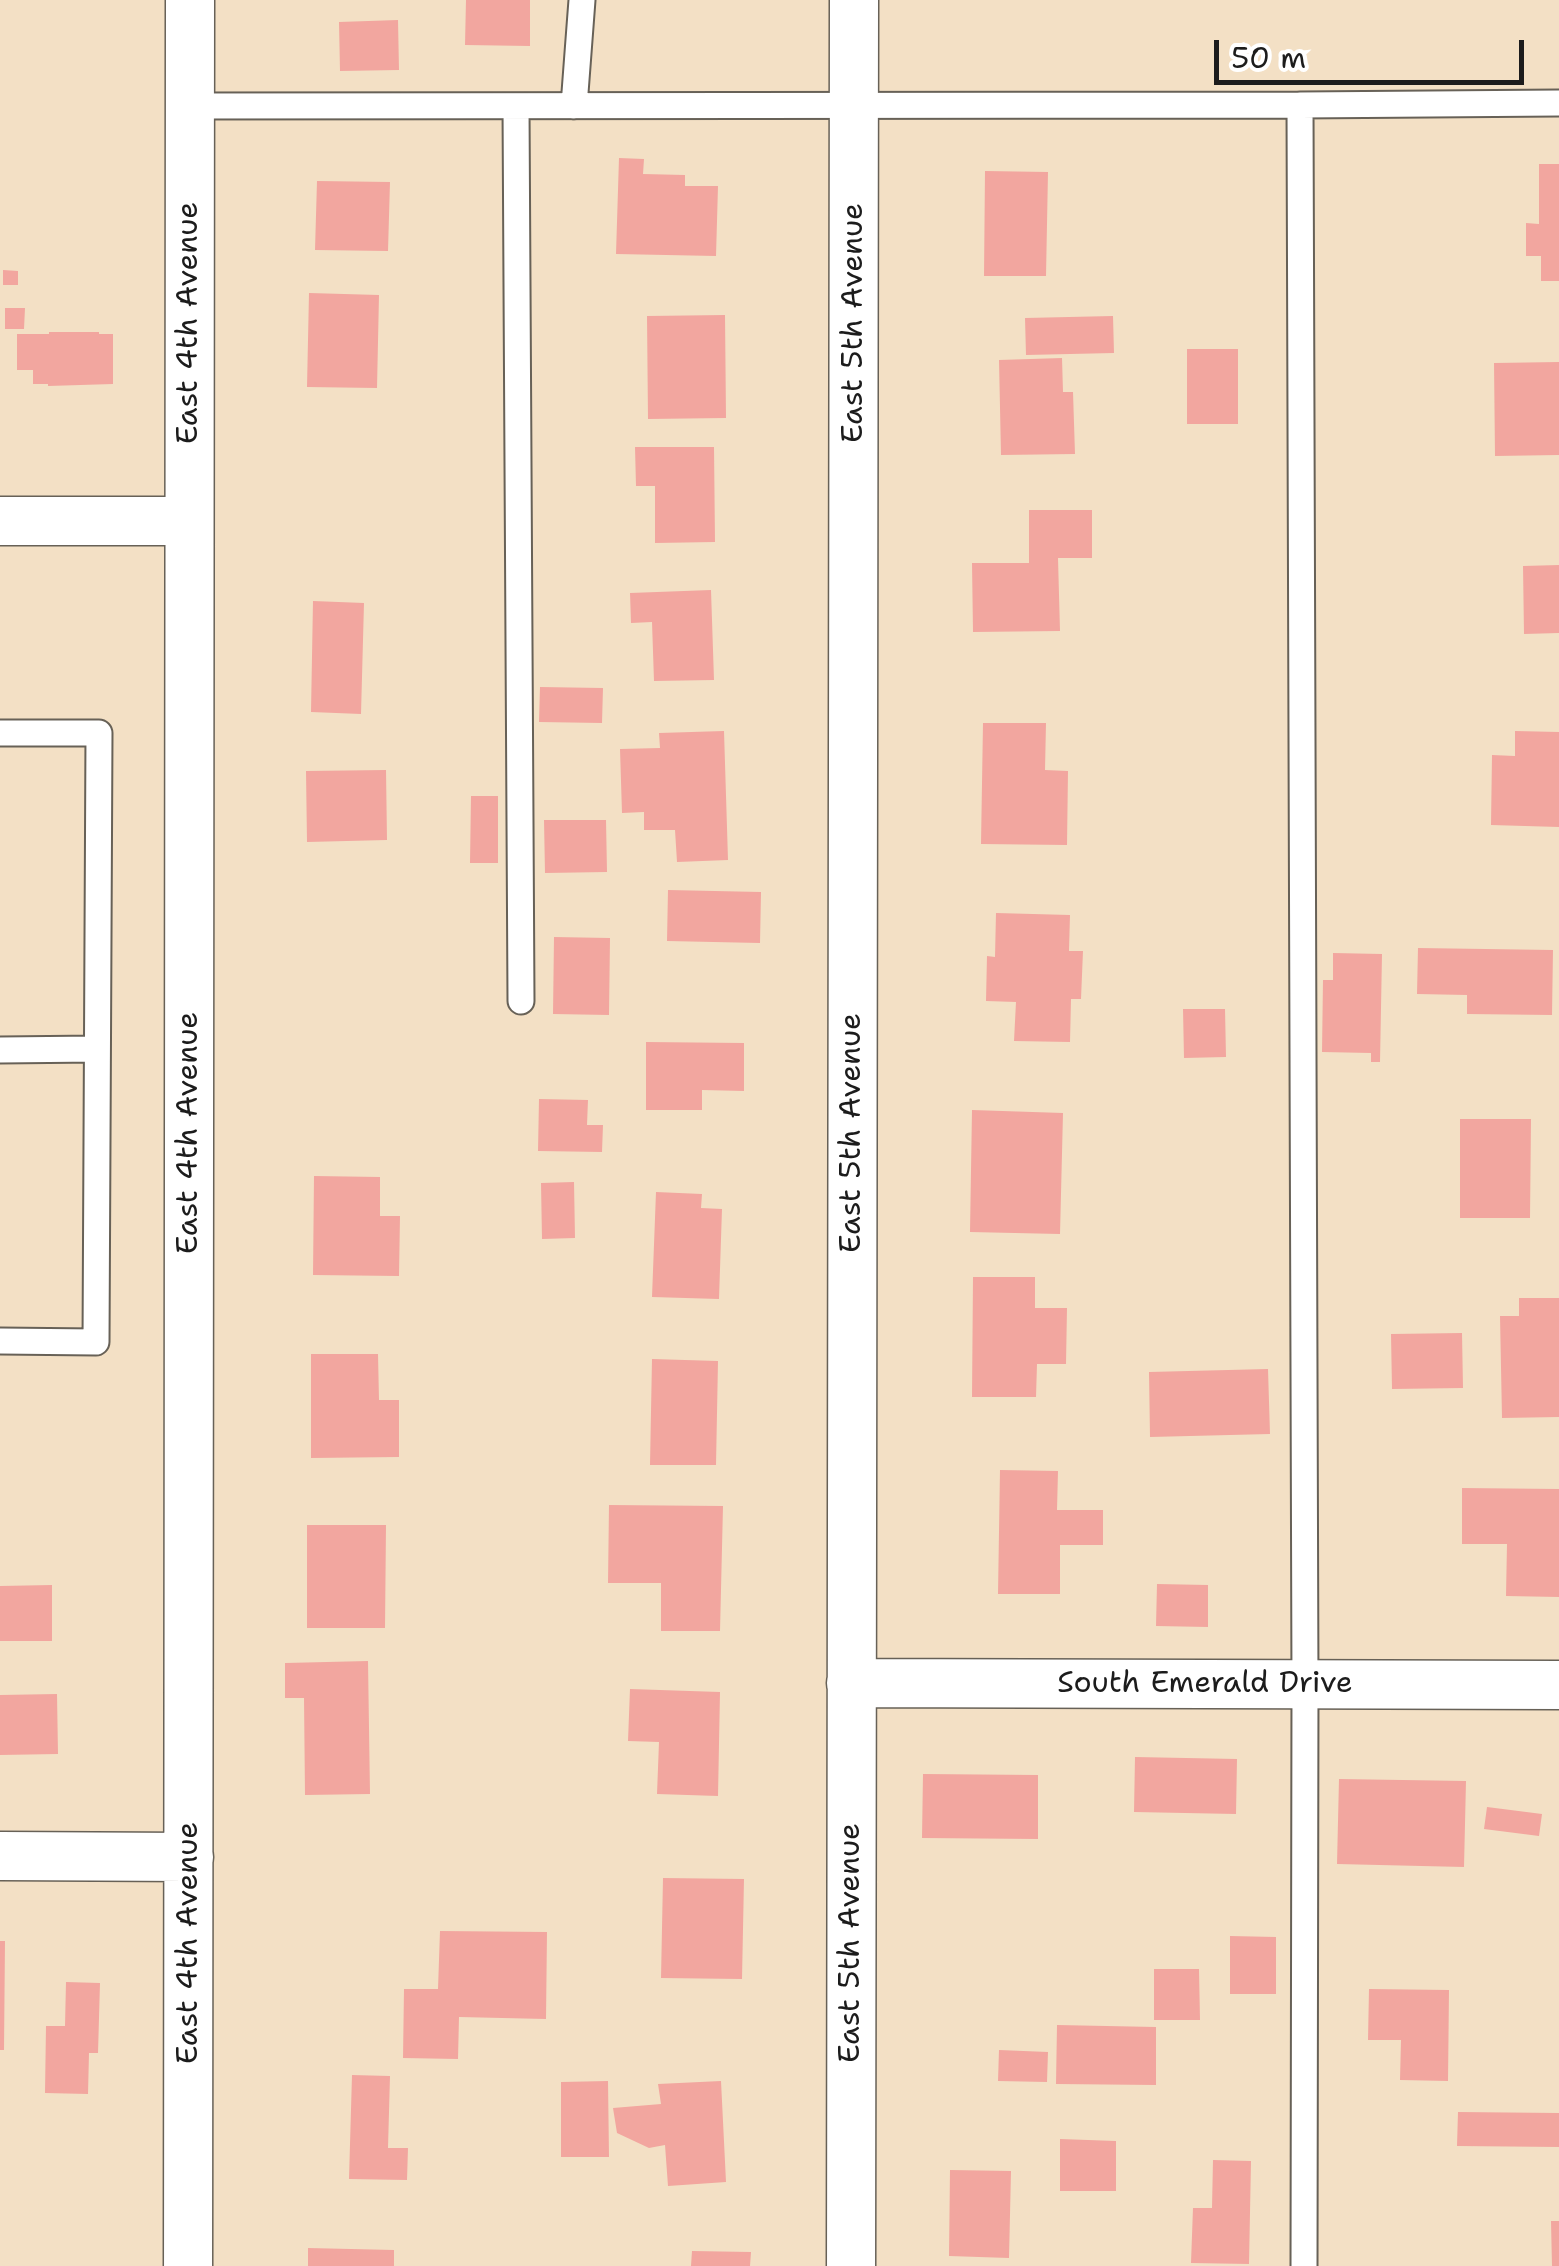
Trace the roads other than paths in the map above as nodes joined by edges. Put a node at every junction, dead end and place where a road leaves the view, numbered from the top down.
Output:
1 (190, 0) edge
2 (582, 0) edge
3 (854, 0) edge
4 (1559, 103) edge
5 (1300, 105) junction
6 (189, 106) junction
7 (516, 106) junction
8 (574, 106) junction
9 (854, 106) junction
10 (189, 521) junction
11 (0, 522) edge
12 (0, 733) edge
13 (521, 1001) dead end
14 (97, 1049) junction
15 (0, 1050) edge
16 (0, 1341) edge
17 (851, 1683) junction
18 (1305, 1684) junction
19 (1559, 1684) edge
20 (0, 1856) edge
21 (189, 1857) junction
22 (188, 2266) edge
23 (851, 2266) edge
24 (1304, 2266) edge

1 - 6 street, East 4th Avenue
2 - 8 lane
3 - 9 street, East 5th Avenue
4 - 5 lane
5 - 9 lane
5 - 18 lane
6 - 7 lane
6 - 10 street, East 4th Avenue
7 - 8 lane
7 - 13 lane
8 - 9 lane
9 - 17 street, East 5th Avenue
10 - 11 street
10 - 21 street, East 4th Avenue
12 - 14 lane
14 - 15 lane
14 - 16 lane
17 - 18 street, South Emerald Drive
17 - 23 street, East 5th Avenue
18 - 19 street, South Emerald Drive
18 - 24 lane
20 - 21 street
21 - 22 street, East 4th Avenue

